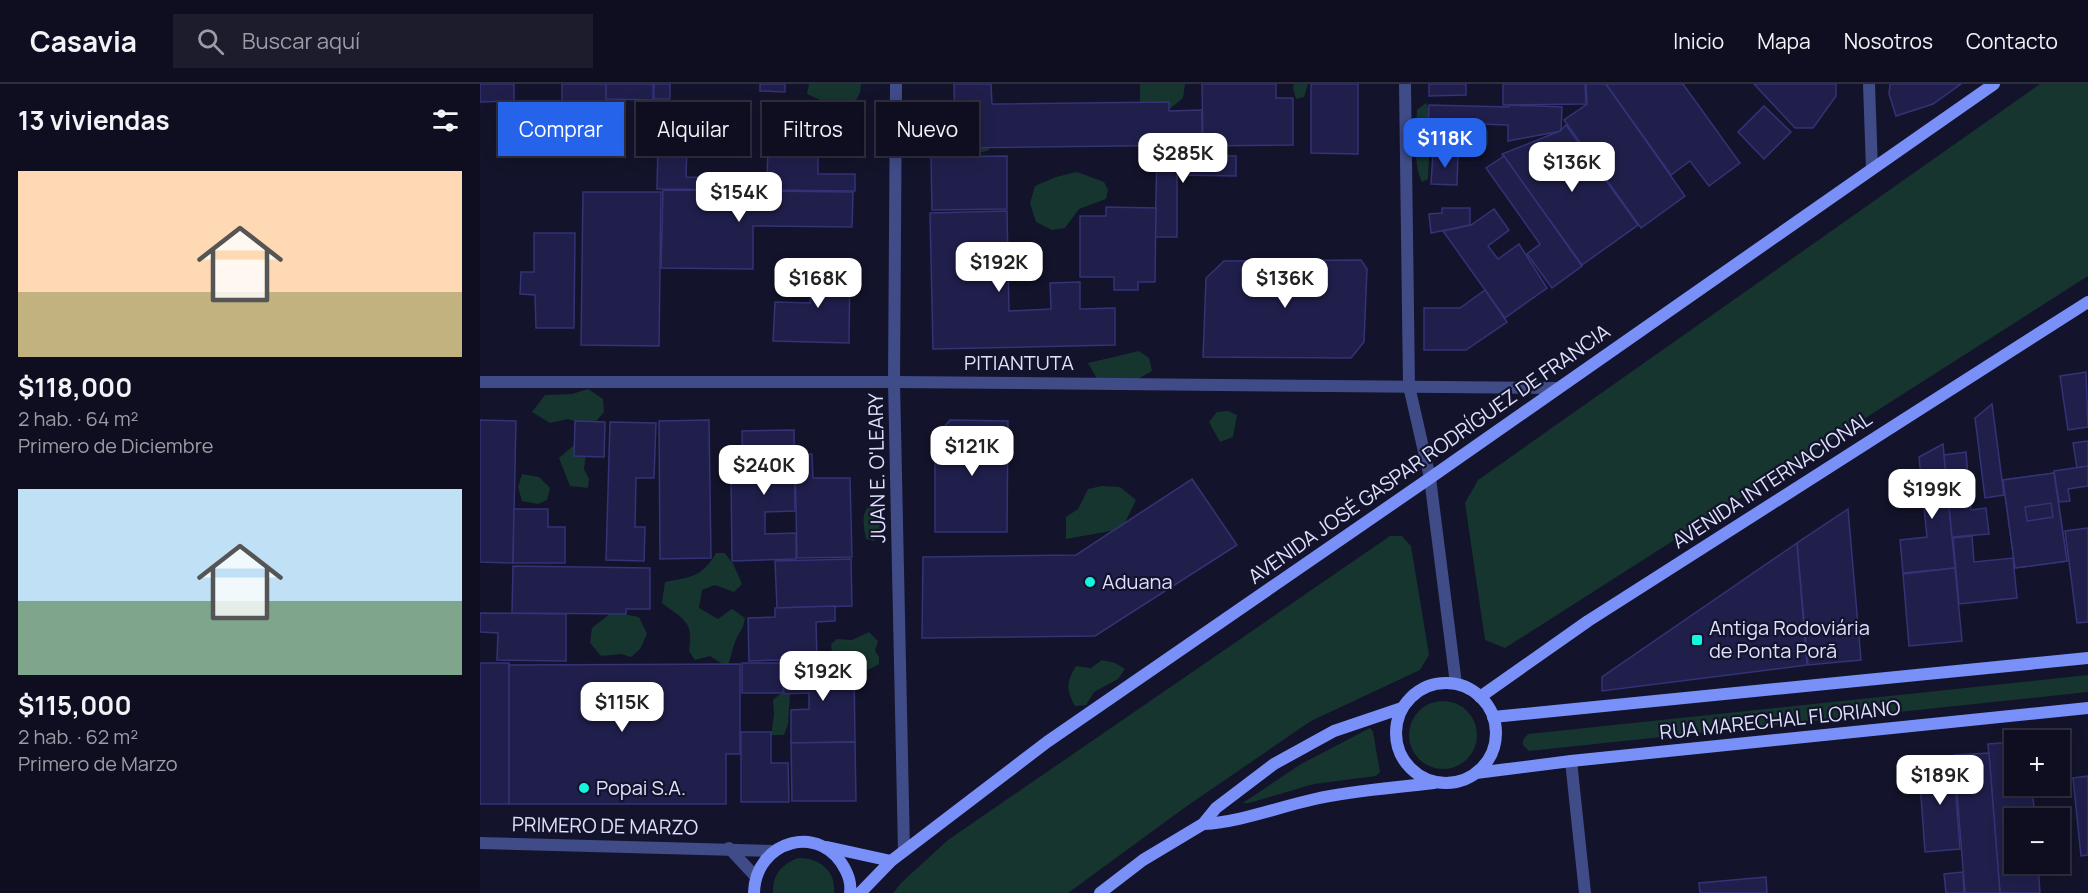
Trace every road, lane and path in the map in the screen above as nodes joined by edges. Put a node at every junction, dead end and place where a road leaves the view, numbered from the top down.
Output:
1 (896, 84) edge
2 (1405, 84) edge
3 (1869, 84) edge
4 (1994, 84) edge
5 (1872, 169) junction
6 (2088, 302) edge
7 (480, 382) edge
8 (894, 382) junction
9 (1408, 386) junction
10 (1558, 388) junction
11 (1430, 478) junction
12 (2088, 658) edge
13 (1456, 684) junction
14 (1480, 697) junction
15 (1402, 708) junction
16 (2088, 708) edge
17 (1493, 717) junction
18 (1571, 761) junction
19 (1476, 773) junction
20 (1437, 783) junction
21 (1203, 824) junction
22 (480, 843) edge
23 (821, 846) junction
24 (729, 848) junction
25 (774, 851) junction
26 (904, 851) junction
27 (891, 861) junction
28 (753, 887) edge
29 (850, 893) edge
30 (860, 893) edge
31 (1100, 893) edge
32 (1585, 893) edge

1 - 8 street, JUAN E. O'LEARY
2 - 9 street
3 - 5 street
4 - 5 main road, AVENIDA JOSÉ GASPAR RODRÍGUEZ DE FRANCIA
5 - 10 main road, AVENIDA JOSÉ GASPAR RODRÍGUEZ DE FRANCIA
6 - 14 main road, AVENIDA INTERNACIONAL
7 - 8 street, PITIANTUTA
8 - 9 street, PITIANTUTA
8 - 26 street, JUAN E. O'LEARY
9 - 10 street, PITIANTUTA
9 - 11 street
10 - 11 main road, AVENIDA JOSÉ GASPAR RODRÍGUEZ DE FRANCIA
11 - 13 street
11 - 26 main road, AVENIDA JOSÉ GASPAR RODRÍGUEZ DE FRANCIA
12 - 17 main road, RUA MARECHAL FLORIANO
13 - 14 main road
13 - 15 main road
14 - 17 main road
15 - 20 main road
15 - 21 main road
16 - 18 main road, RUA MARECHAL FLORIANO
17 - 19 main road
18 - 19 main road, RUA MARECHAL FLORIANO
18 - 32 street
19 - 20 main road
20 - 21 main road
21 - 31 main road
22 - 24 street, PRIMERO DE MARZO
23 - 25 main road
23 - 27 main road
23 - 29 main road
24 - 25 street, PRIMERO DE MARZO
24 - 28 street
25 - 28 main road
26 - 27 main road, AVENIDA JOSÉ GASPAR RODRÍGUEZ DE FRANCIA
27 - 30 main road, AVENIDA JOSÉ GASPAR RODRÍGUEZ DE FRANCIA

